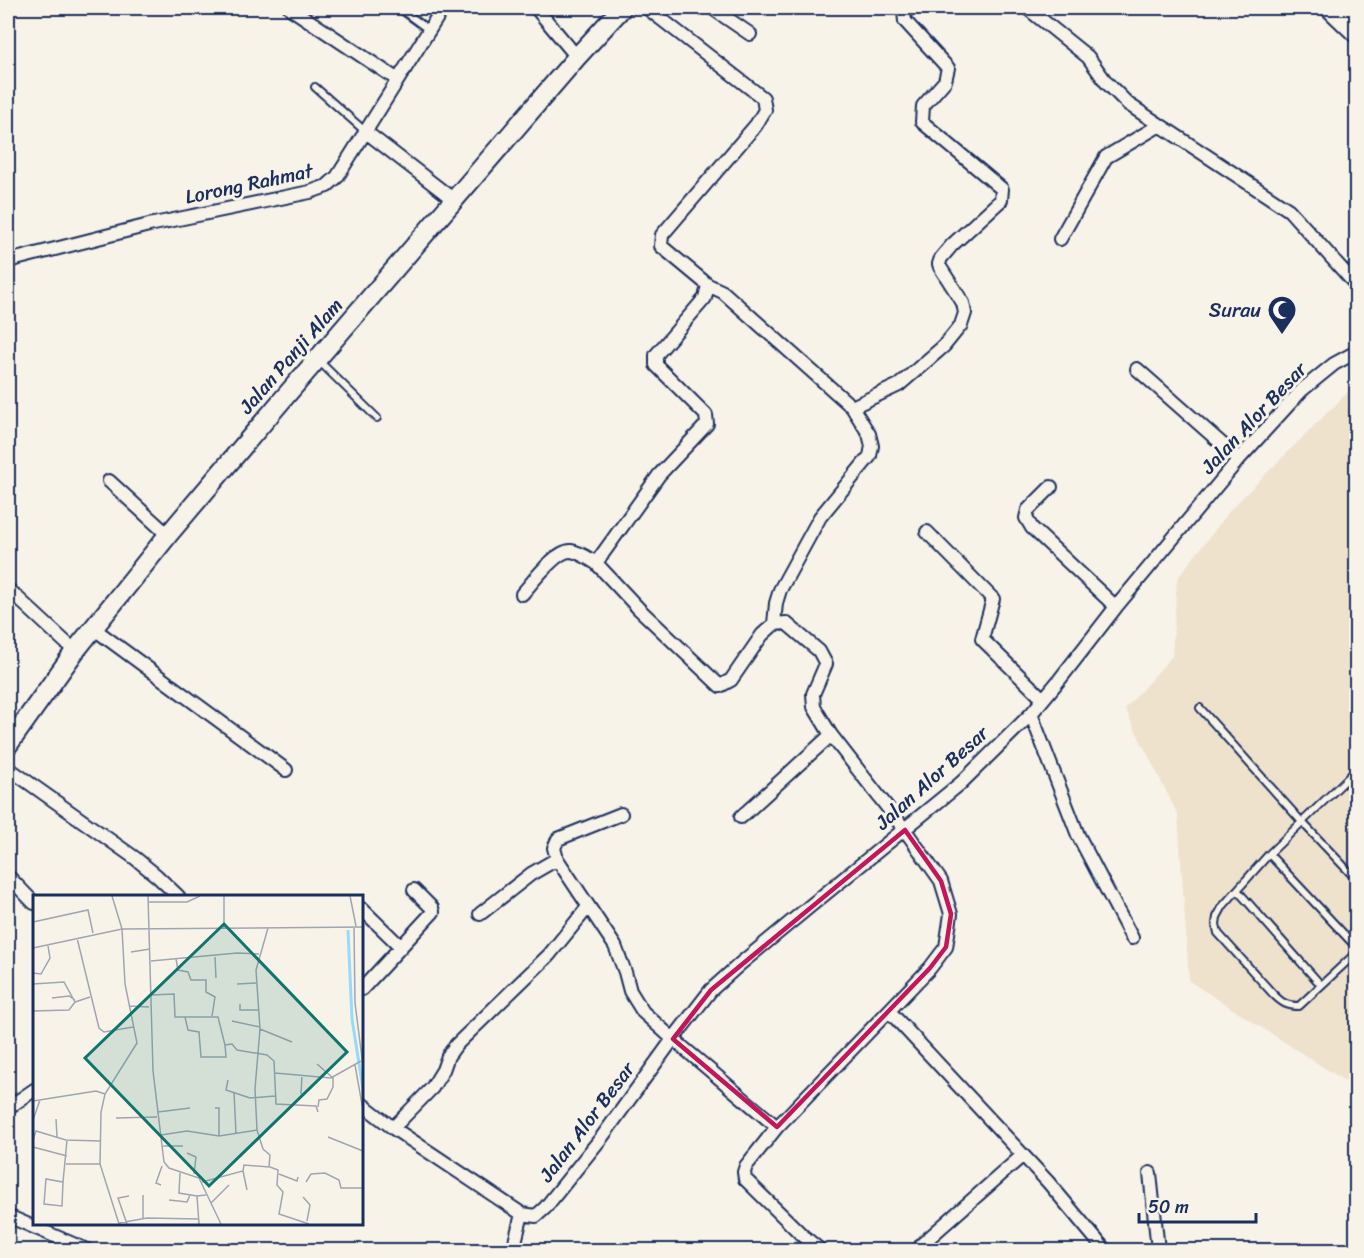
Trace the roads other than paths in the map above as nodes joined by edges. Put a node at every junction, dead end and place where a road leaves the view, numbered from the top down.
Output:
1 (290, 8) edge
2 (399, 8) edge
3 (443, 8) edge
4 (536, 8) edge
5 (622, 8) edge
6 (647, 8) edge
7 (712, 8) edge
8 (907, 8) edge
9 (1027, 8) edge
10 (1343, 12) edge
11 (429, 30) junction
12 (1356, 33) edge
13 (750, 34) dead end
14 (576, 57) junction
15 (398, 80) junction
16 (315, 87) dead end
17 (1160, 125) junction
18 (366, 132) junction
19 (454, 200) junction
20 (1060, 239) dead end
21 (8, 261) edge
22 (708, 285) junction
23 (1356, 285) edge
24 (1356, 352) edge
25 (317, 359) junction
26 (1137, 369) dead end
27 (852, 407) junction
28 (377, 418) dead end
29 (1239, 459) junction
30 (109, 482) dead end
31 (1051, 487) dead end
32 (927, 532) dead end
33 (168, 535) junction
34 (596, 563) junction
35 (8, 589) edge
36 (522, 594) dead end
37 (1116, 607) junction
38 (774, 624) junction
39 (93, 628) junction
40 (75, 651) junction
41 (1043, 699) junction
42 (1200, 708) dead end
43 (1031, 714) junction
44 (831, 735) junction
45 (8, 745) edge
46 (8, 768) edge
47 (1356, 770) edge
48 (286, 771) dead end
49 (621, 814) dead end
50 (741, 817) dead end
51 (1302, 822) junction
52 (905, 830) junction
53 (1269, 854) junction
54 (557, 859) junction
55 (8, 876) edge
56 (1356, 879) edge
57 (414, 890) dead end
58 (1237, 890) junction
59 (176, 895) edge
60 (33, 902) edge
61 (588, 907) junction
62 (363, 910) edge
63 (480, 914) dead end
64 (1132, 938) dead end
65 (401, 947) junction
66 (1356, 947) edge
67 (1356, 953) edge
68 (1321, 985) junction
69 (363, 988) edge
70 (889, 1011) junction
71 (673, 1039) junction
72 (33, 1091) edge
73 (363, 1105) edge
74 (8, 1108) edge
75 (777, 1127) junction
76 (393, 1128) junction
77 (1023, 1155) junction
78 (1150, 1173) dead end
79 (522, 1214) junction
80 (8, 1216) edge
81 (921, 1245) dead end
82 (87, 1251) edge
83 (513, 1251) edge
84 (819, 1251) edge
85 (1105, 1251) edge
86 (1158, 1251) edge

1 - 15 street
2 - 11 lane
3 - 11 street, Lorong Rahmat
4 - 14 street
5 - 14 main road, Jalan Panji Alam
6 - 22 street
7 - 13 street
8 - 27 street
9 - 17 street
10 - 12 main road
11 - 15 street, Lorong Rahmat
14 - 19 main road, Jalan Panji Alam
15 - 18 street, Lorong Rahmat
16 - 18 lane
17 - 20 street
17 - 23 street
18 - 19 street
18 - 21 street, Lorong Rahmat
19 - 25 main road, Jalan Panji Alam
22 - 27 street
22 - 34 street
24 - 29 street, Jalan Alor Besar
25 - 28 lane
25 - 33 main road, Jalan Panji Alam
26 - 29 street
27 - 38 street
29 - 37 street, Jalan Alor Besar
30 - 33 street
31 - 37 street
32 - 41 street
33 - 39 main road, Jalan Panji Alam
34 - 36 street
34 - 38 street
35 - 40 street
37 - 41 street, Jalan Alor Besar
38 - 44 street
39 - 40 main road, Jalan Panji Alam
39 - 48 street
40 - 45 main road, Jalan Panji Alam
41 - 43 street, Jalan Alor Besar
42 - 51 lane
43 - 52 street, Jalan Alor Besar
43 - 64 street
44 - 50 street
44 - 52 street
46 - 59 street
47 - 51 lane
49 - 54 street
51 - 53 lane
51 - 56 lane
52 - 70 street
52 - 71 street, Jalan Alor Besar
53 - 58 lane
53 - 66 lane
54 - 61 street
54 - 63 street
55 - 60 street
57 - 65 street
58 - 68 lane
58 - 68 lane
61 - 71 street
61 - 76 street
62 - 65 street
65 - 69 street
67 - 68 lane
70 - 75 street
70 - 77 street
71 - 75 street
71 - 79 street, Jalan Alor Besar
72 - 74 street
73 - 76 street
75 - 84 street
76 - 79 street
77 - 81 street
77 - 85 street
78 - 86 street
79 - 83 street
80 - 82 street

